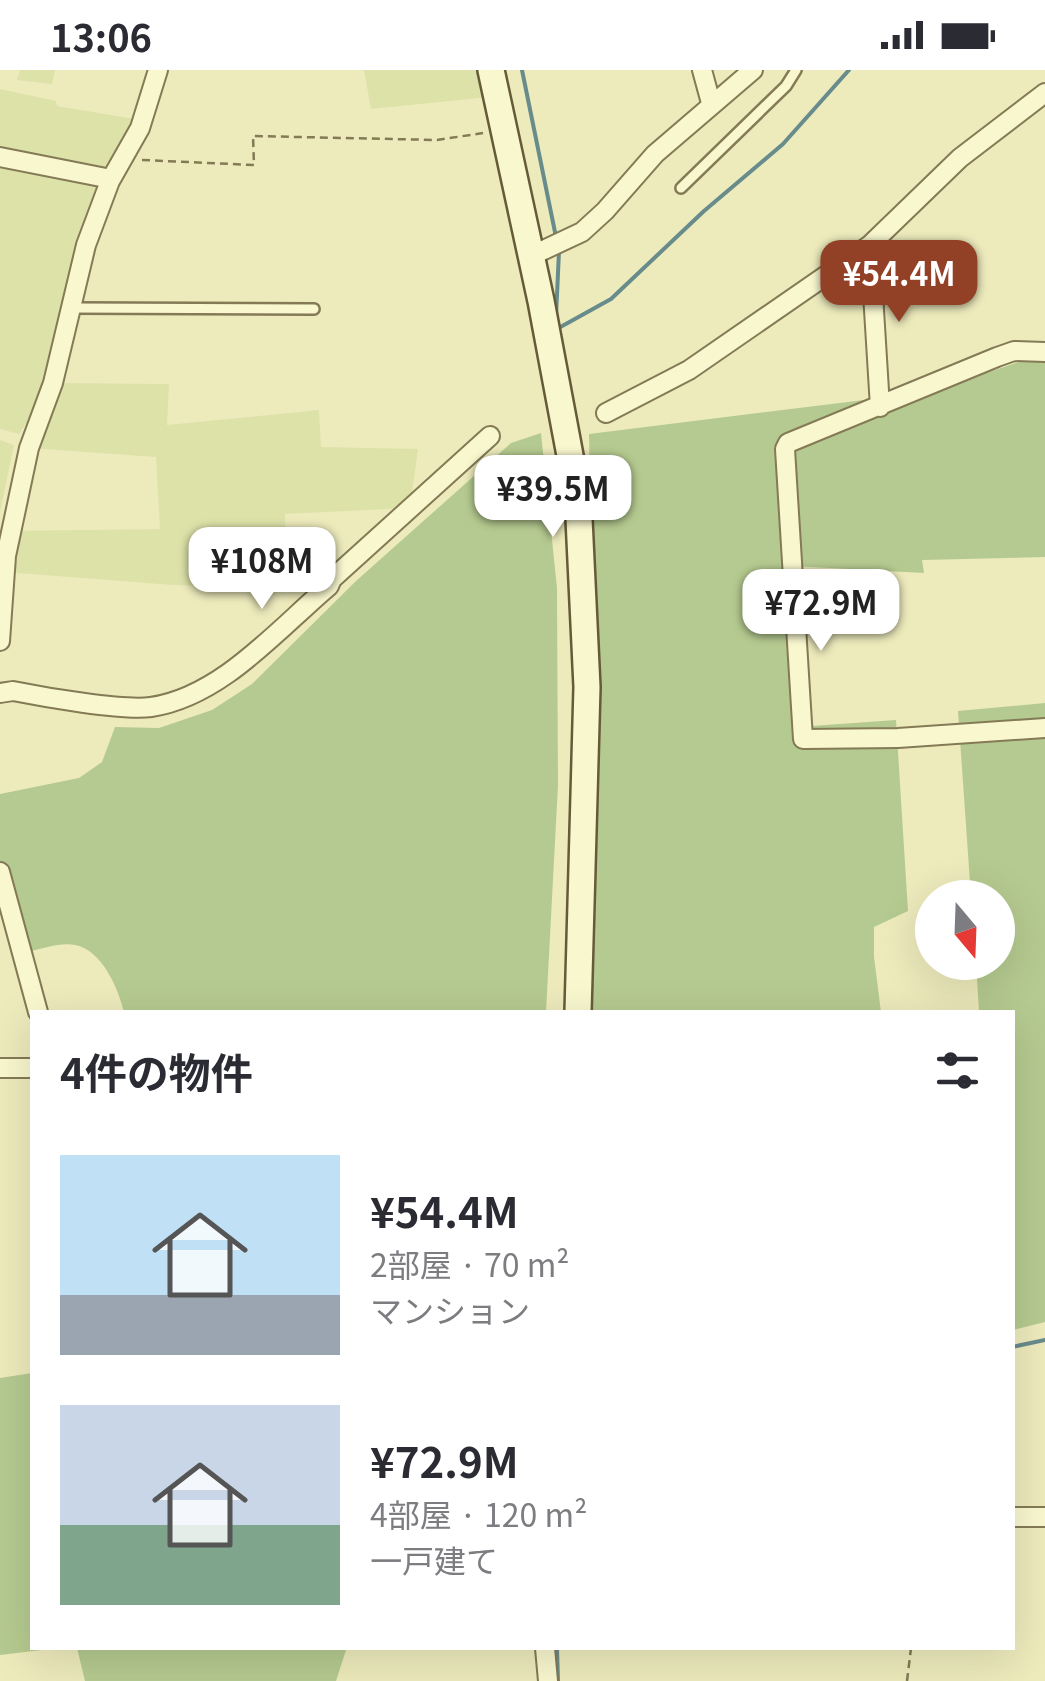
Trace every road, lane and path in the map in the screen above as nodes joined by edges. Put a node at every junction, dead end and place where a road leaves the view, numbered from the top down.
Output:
1 (158, 70) edge
2 (492, 70) edge
3 (702, 70) edge
4 (752, 70) edge
5 (796, 70) edge
6 (1045, 93) edge
7 (711, 103) junction
8 (504, 129) junction
9 (0, 157) edge
10 (122, 160) junction
11 (111, 179) junction
12 (681, 188) dead end
13 (870, 245) junction
14 (532, 256) junction
15 (73, 308) junction
16 (314, 309) dead end
17 (1045, 352) edge
18 (880, 408) junction
19 (606, 414) dead end
20 (490, 436) dead end
21 (0, 642) edge
22 (0, 694) edge
23 (1045, 728) edge
24 (0, 872) edge
25 (37, 1010) edge
26 (578, 1010) edge
27 (0, 1068) edge
28 (30, 1068) edge
29 (1015, 1517) edge
30 (1045, 1517) edge
31 (545, 1650) edge
32 (911, 1650) edge
33 (548, 1681) edge
34 (906, 1681) edge

1 - 10 street
2 - 8 street
3 - 7 street
4 - 7 street
5 - 12 lane
6 - 13 street
7 - 14 street
8 - 10 path
8 - 14 street
9 - 11 street
10 - 11 street
11 - 15 street
13 - 18 street
13 - 19 street
14 - 26 street
15 - 16 lane
15 - 21 street
17 - 18 street
18 - 23 street
20 - 22 street
24 - 25 street
27 - 28 street
29 - 30 street
31 - 33 street
32 - 34 path

